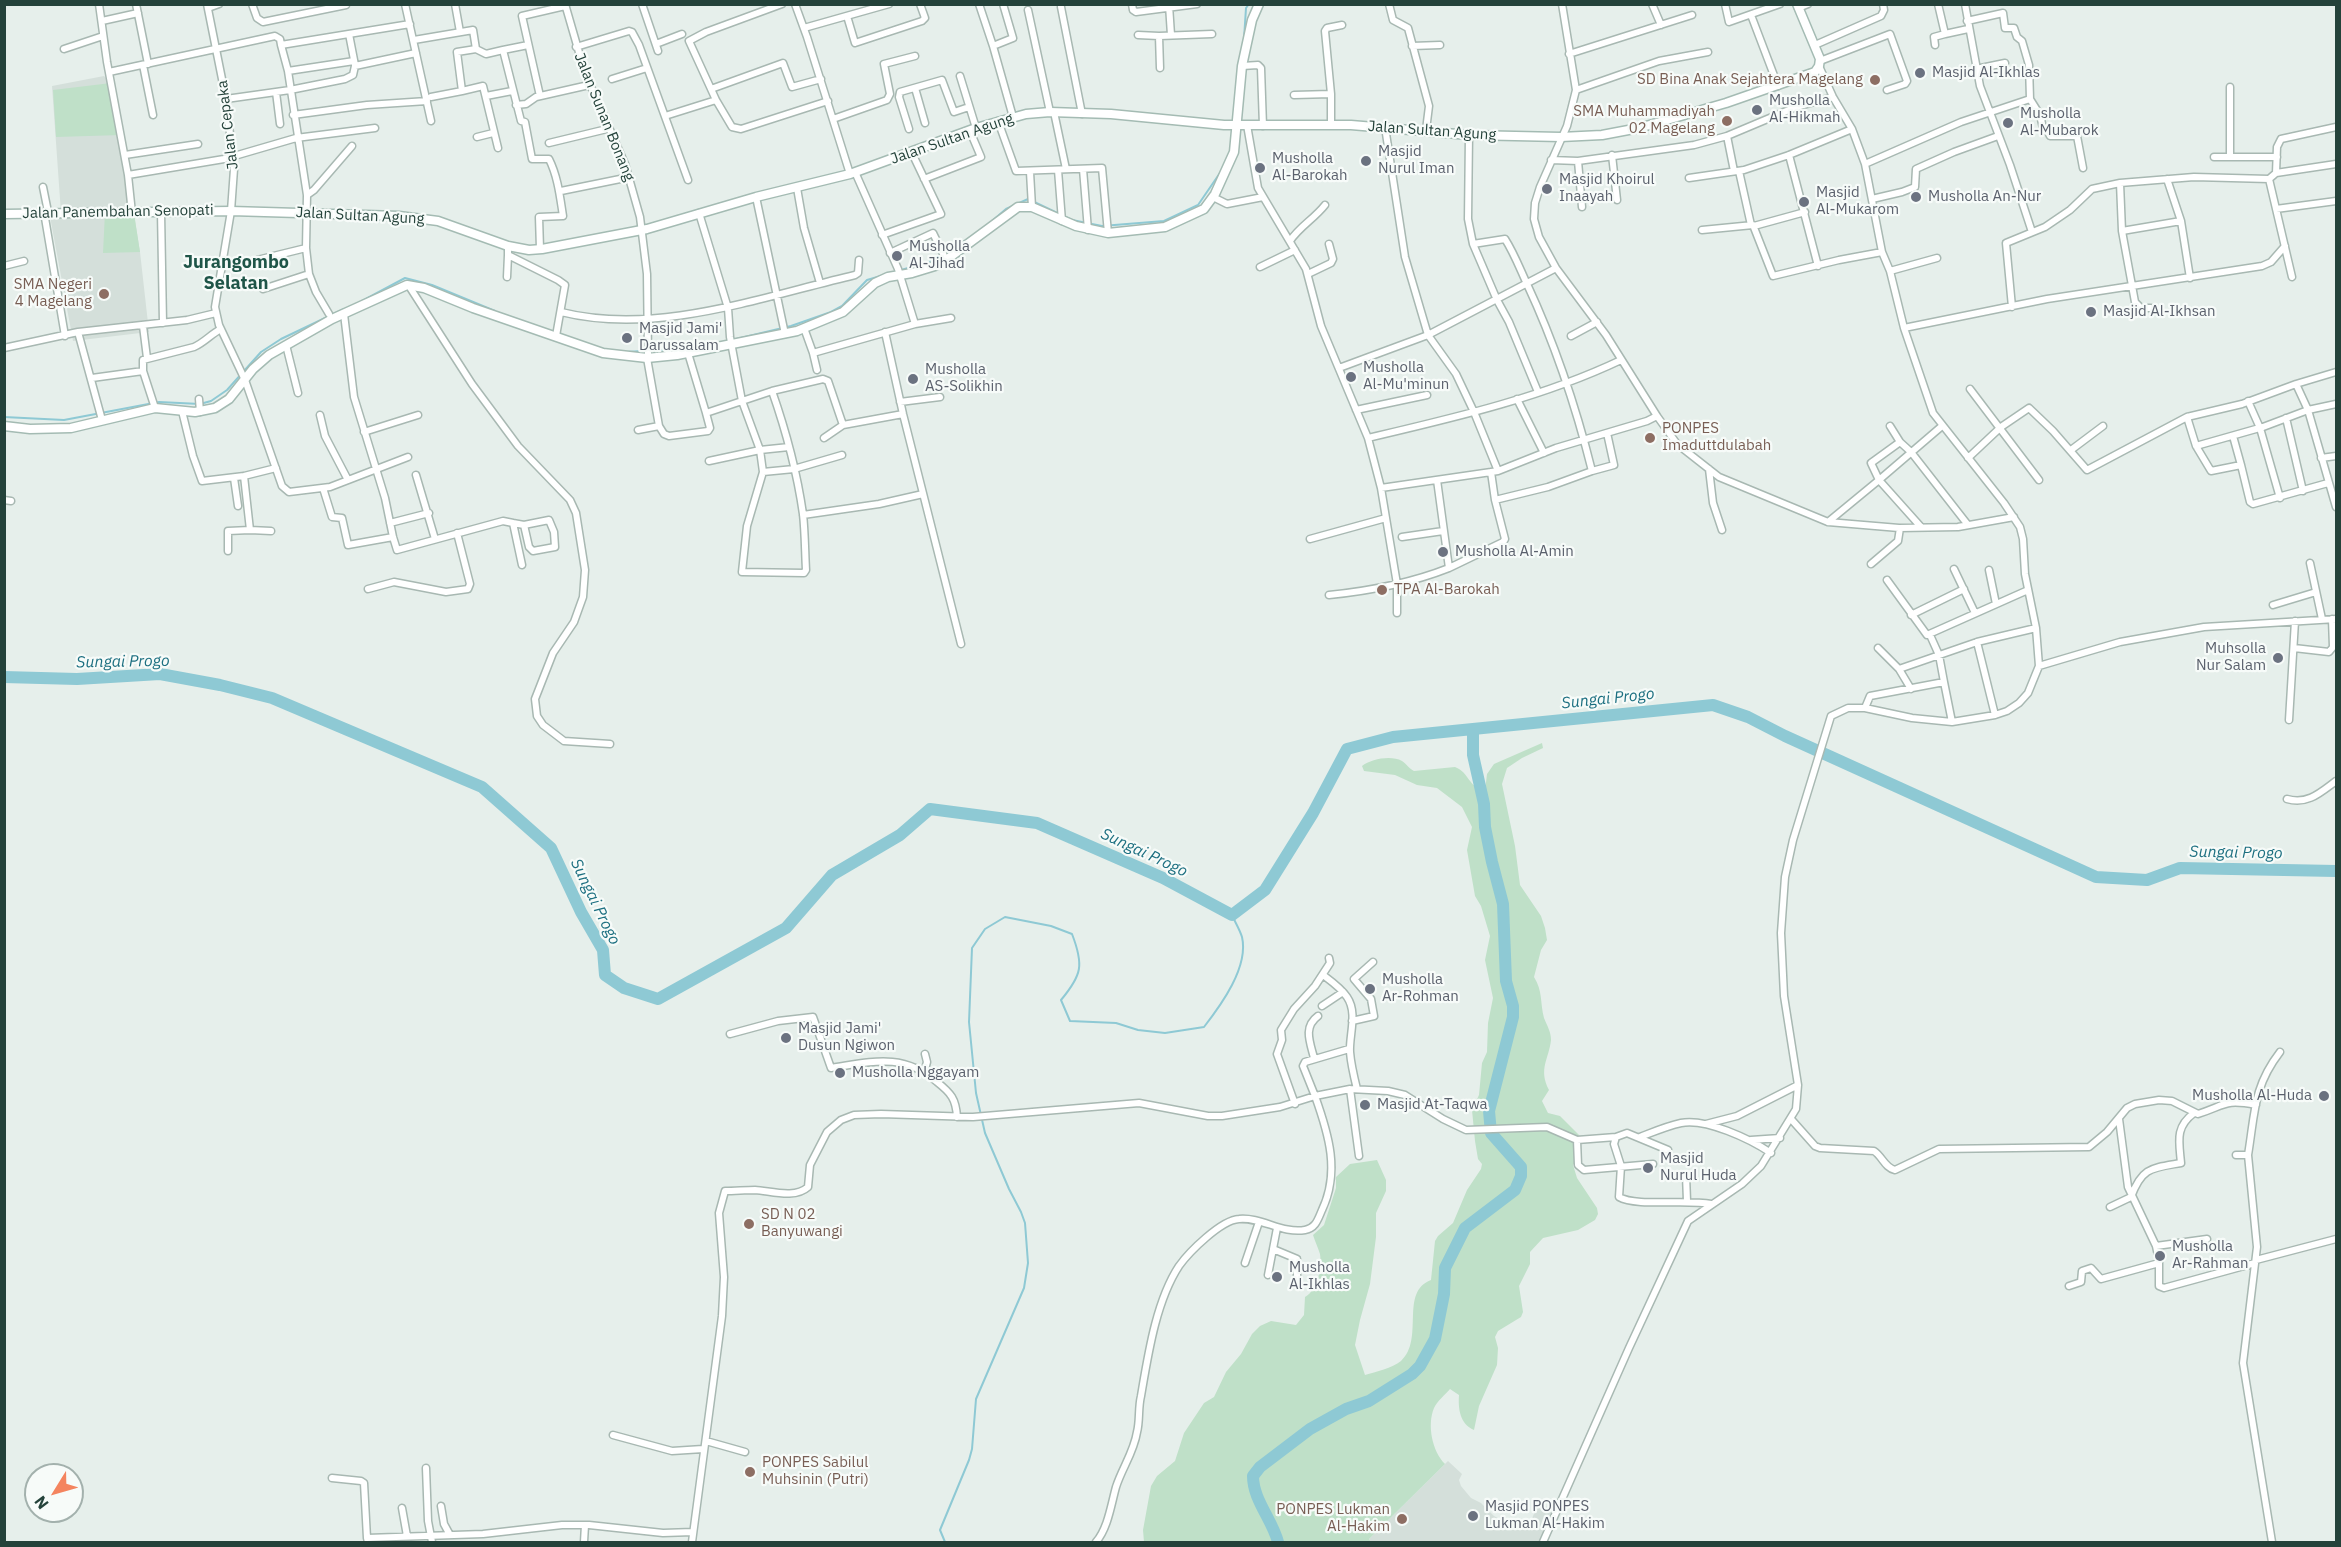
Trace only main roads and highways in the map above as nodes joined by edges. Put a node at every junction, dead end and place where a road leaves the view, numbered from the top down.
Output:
1 (1259, 4) edge
2 (1798, 6) edge
3 (1231, 124) junction
4 (231, 211) joint
5 (4, 214) edge
6 (4, 426) edge

1 - 3 main road
2 - 3 main road, Jalan Sultan Agung
3 - 4 main road, Jalan Sultan Agung
3 - 6 main road
4 - 5 main road, Jalan Panembahan Senopati

